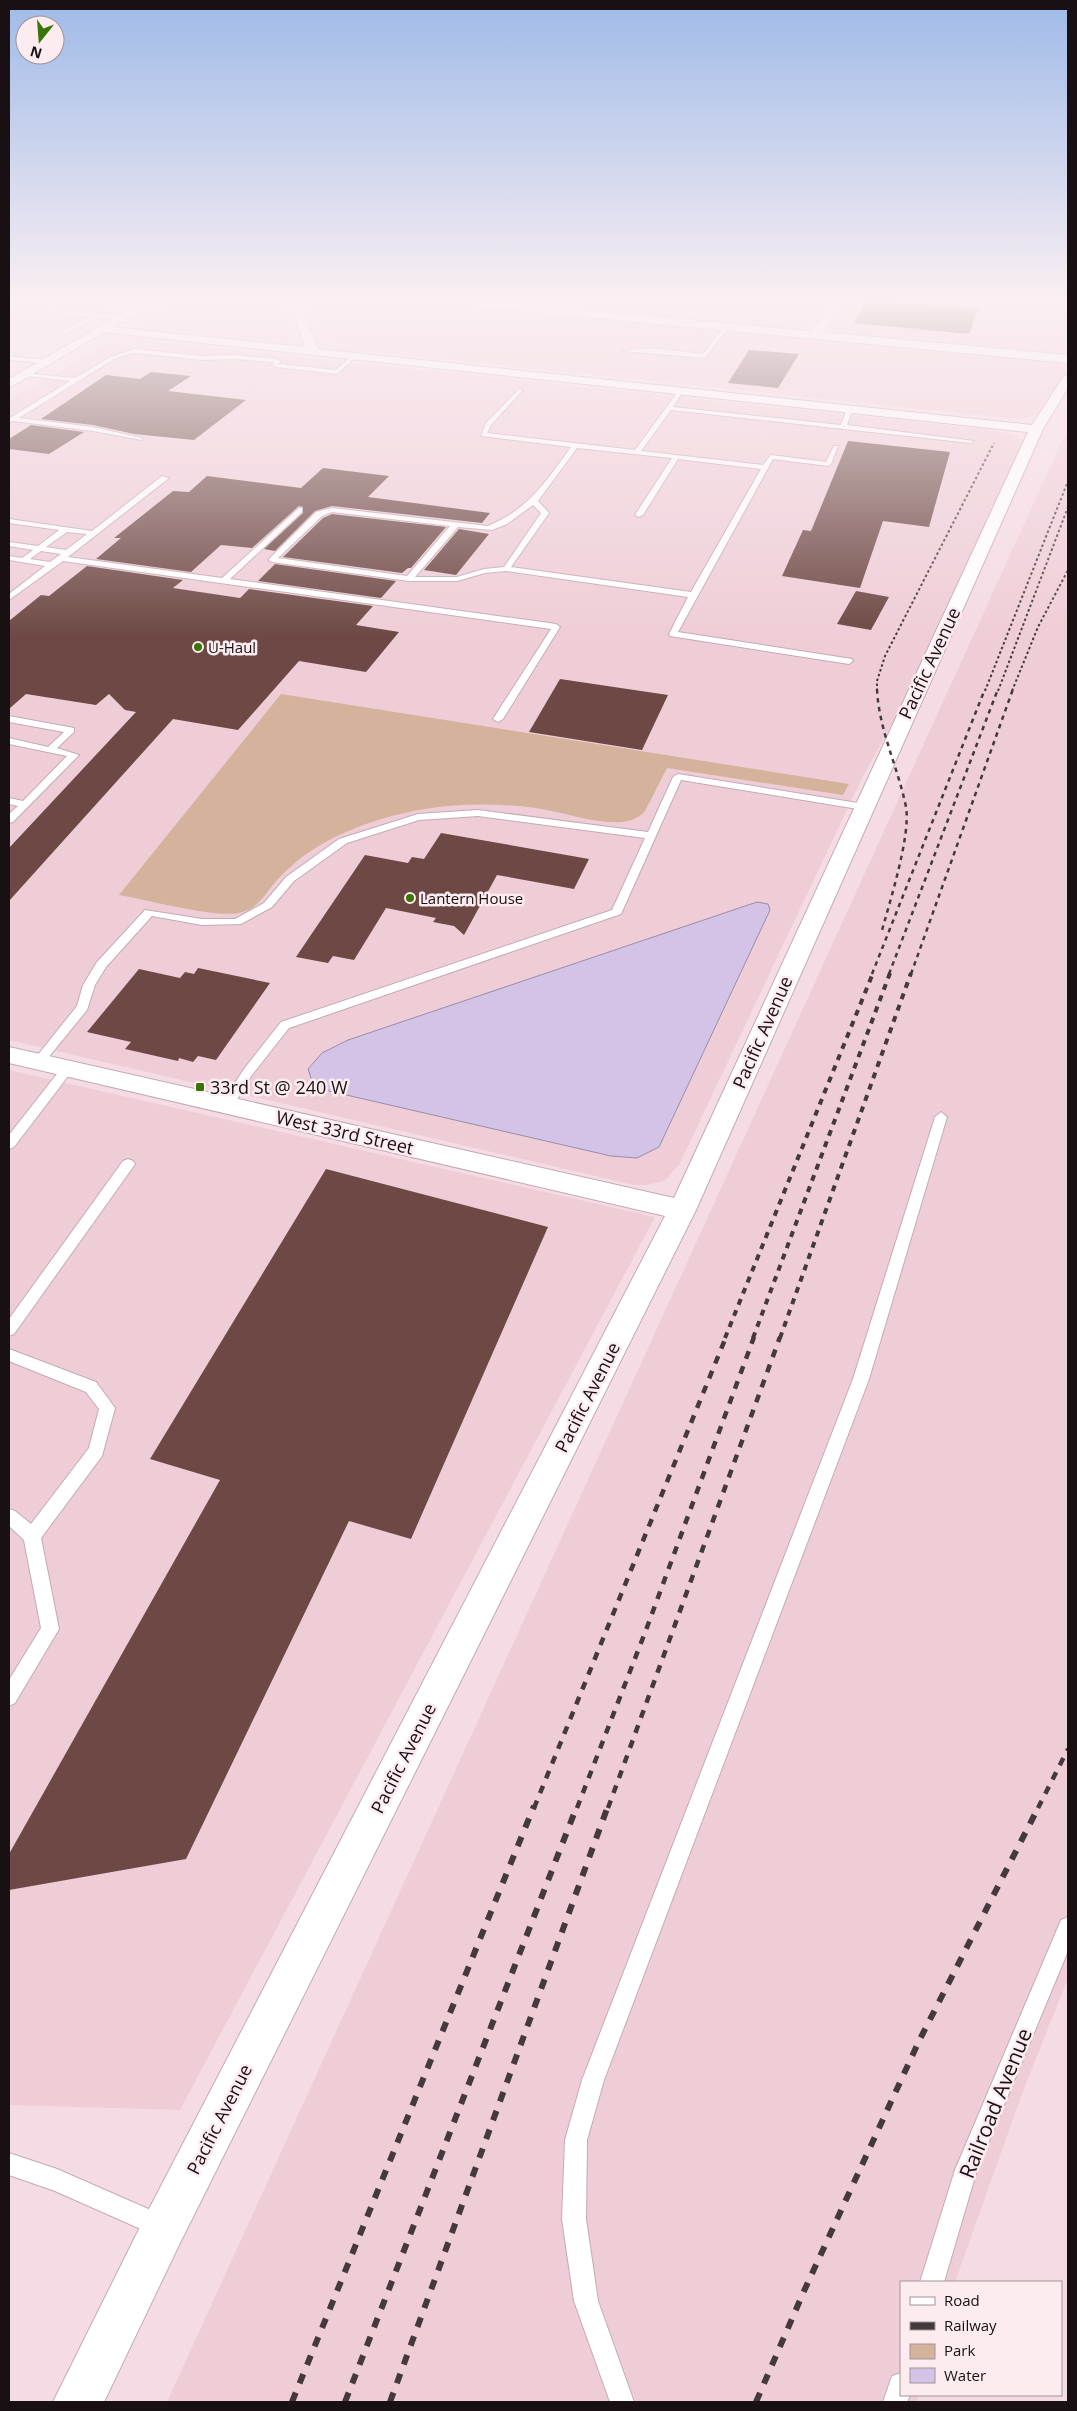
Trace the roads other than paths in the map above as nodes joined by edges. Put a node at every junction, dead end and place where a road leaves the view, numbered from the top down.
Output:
1 (25, 412) edge
2 (500, 412) edge
3 (666, 412) edge
4 (701, 412) edge
5 (849, 412) edge
6 (873, 412) edge
7 (1047, 412) edge
8 (10, 417) edge
9 (843, 427) junction
10 (1036, 429) junction
11 (140, 439) dead end
12 (971, 441) dead end
13 (576, 445) junction
14 (836, 447) dead end
15 (637, 452) junction
16 (676, 457) junction
17 (765, 467) junction
18 (164, 478) dead end
19 (534, 501) junction
20 (299, 510) dead end
21 (639, 515) dead end
22 (9, 521) edge
23 (456, 524) junction
24 (66, 530) junction
25 (92, 533) junction
26 (9, 544) edge
27 (40, 549) junction
28 (64, 555) junction
29 (9, 558) edge
30 (24, 560) junction
31 (52, 565) junction
32 (506, 569) junction
33 (409, 579) junction
34 (223, 580) junction
35 (693, 596) junction
36 (9, 598) edge
37 (849, 661) dead end
38 (9, 719) edge
39 (498, 719) dead end
40 (9, 741) edge
41 (50, 750) junction
42 (9, 802) edge
43 (24, 804) junction
44 (864, 807) junction
45 (9, 820) edge
46 (650, 835) junction
47 (9, 1054) edge
48 (39, 1061) junction
49 (68, 1068) junction
50 (227, 1105) junction
51 (941, 1116) dead end
52 (9, 1144) edge
53 (128, 1164) dead end
54 (682, 1210) junction
55 (9, 1330) edge
56 (9, 1355) edge
57 (9, 1516) edge
58 (32, 1536) junction
59 (9, 1697) edge
60 (1068, 1927) edge
61 (9, 2164) edge
62 (164, 2227) junction
63 (932, 2281) edge
64 (900, 2388) edge
65 (78, 2402) edge
66 (622, 2402) edge
67 (896, 2402) edge

1 - 8 lane
2 - 13 lane
3 - 15 lane
4 - 9 lane
5 - 9 lane
6 - 10 street
7 - 10 street, Pacific Avenue
8 - 11 lane
9 - 12 lane
10 - 44 street, Pacific Avenue
13 - 15 lane
13 - 19 lane
14 - 17 lane
15 - 16 lane
16 - 17 lane
16 - 21 lane
17 - 35 lane
18 - 25 lane
19 - 23 lane
19 - 32 lane
20 - 34 lane
22 - 24 lane
23 - 33 lane
23 - 33 lane
24 - 25 lane
24 - 27 lane
25 - 28 lane
26 - 27 lane
27 - 28 lane
27 - 30 lane
28 - 31 lane
28 - 34 lane
29 - 30 lane
30 - 31 lane
31 - 36 lane
32 - 33 lane
32 - 35 lane
34 - 39 lane
35 - 37 lane
38 - 41 lane
40 - 41 lane
41 - 43 lane
42 - 43 lane
43 - 45 lane
44 - 46 lane
44 - 54 street, Pacific Avenue
46 - 48 lane
46 - 50 lane
47 - 48 street, West 33rd Street
48 - 49 street, West 33rd Street
49 - 50 street, West 33rd Street
49 - 52 lane
50 - 54 street, West 33rd Street
51 - 66 lane
53 - 55 lane
54 - 62 street, Pacific Avenue
56 - 58 lane
57 - 58 lane
58 - 59 lane
60 - 63 lane, Railroad Avenue
61 - 62 lane
62 - 65 street, Pacific Avenue
64 - 67 lane

